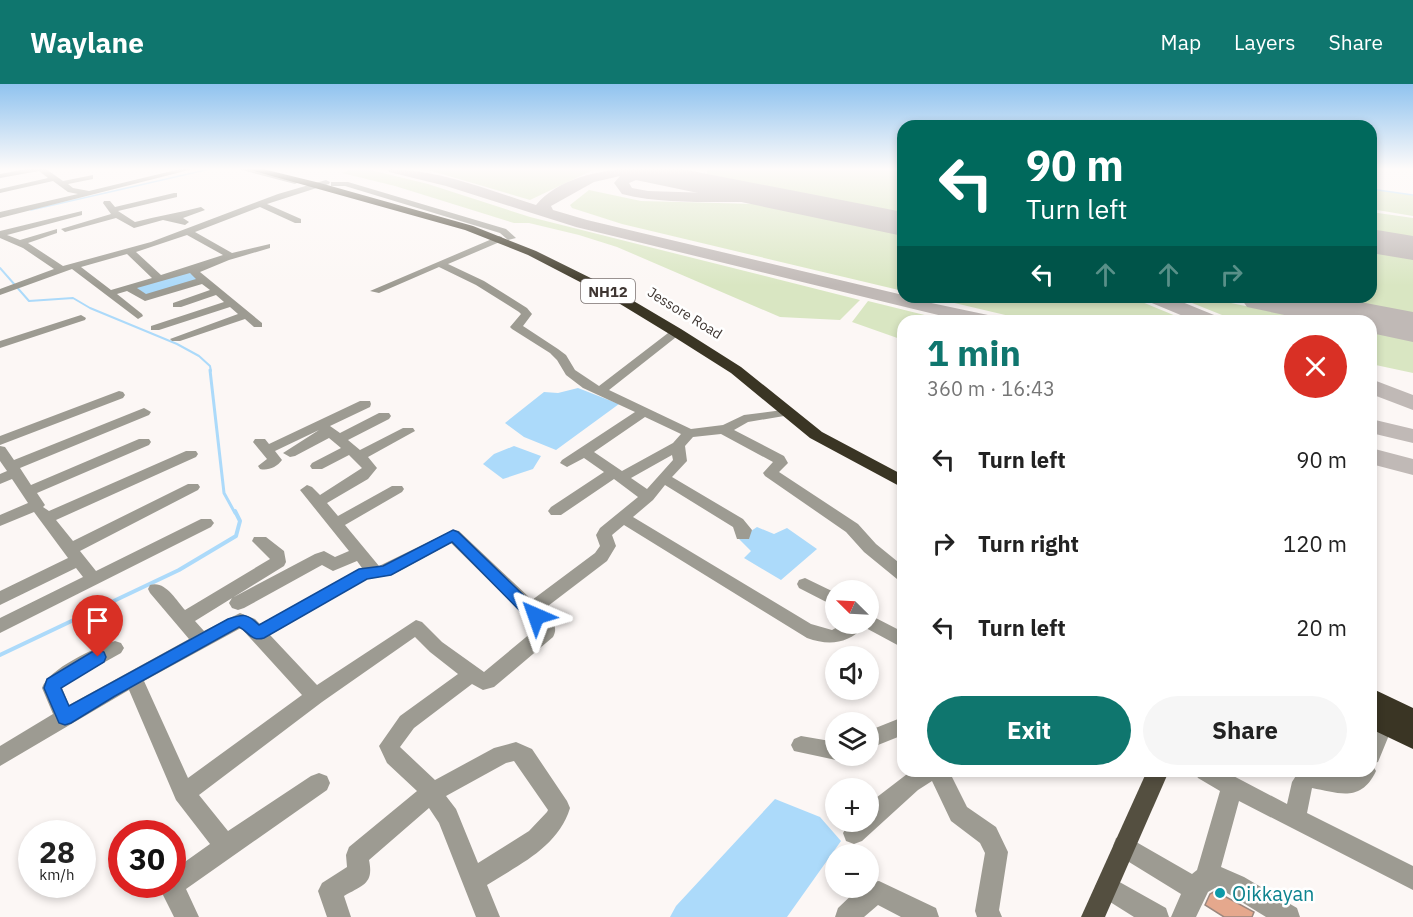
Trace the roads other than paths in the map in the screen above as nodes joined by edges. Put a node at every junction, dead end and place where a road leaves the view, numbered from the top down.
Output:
1 (118, 208) edge
2 (250, 208) edge
3 (269, 208) edge
4 (402, 208) edge
5 (113, 209) junction
6 (201, 210) dead end
7 (80, 213) dead end
8 (175, 218) junction
9 (298, 221) dead end
10 (202, 227) junction
11 (65, 229) dead end
12 (54, 231) dead end
13 (189, 232) junction
14 (0, 234) edge
15 (156, 235) dead end
16 (505, 239) junction
17 (166, 240) junction
18 (20, 243) junction
19 (267, 246) dead end
20 (129, 251) junction
21 (229, 257) junction
22 (440, 264) junction
23 (74, 266) junction
24 (198, 267) junction
25 (62, 270) junction
26 (159, 279) junction
27 (204, 280) junction
28 (9, 287) edge
29 (129, 288) junction
30 (218, 291) junction
31 (375, 291) dead end
32 (111, 293) junction
33 (232, 303) junction
34 (177, 305) dead end
35 (138, 316) dead end
36 (81, 318) dead end
37 (253, 321) junction
38 (155, 328) dead end
39 (676, 332) junction
40 (176, 339) dead end
41 (0, 345) edge
42 (189, 345) dead end
43 (600, 391) junction
44 (119, 395) dead end
45 (365, 404) dead end
46 (144, 412) dead end
47 (644, 412) junction
48 (785, 412) junction
49 (384, 416) dead end
50 (722, 429) junction
51 (408, 431) dead end
52 (688, 433) junction
53 (340, 440) junction
54 (0, 441) edge
55 (144, 442) dead end
56 (677, 446) junction
57 (0, 450) edge
58 (585, 452) junction
59 (290, 453) dead end
60 (191, 454) dead end
61 (567, 463) dead end
62 (266, 466) dead end
63 (317, 466) dead end
64 (897, 471) edge
65 (8, 473) edge
66 (617, 476) junction
67 (663, 478) junction
68 (897, 479) edge
69 (193, 487) dead end
70 (397, 489) dead end
71 (307, 490) dead end
72 (648, 497) junction
73 (318, 502) junction
74 (37, 505) junction
75 (556, 511) dead end
76 (623, 518) junction
77 (0, 521) edge
78 (206, 523) dead end
79 (335, 524) junction
80 (742, 535) dead end
81 (260, 541) dead end
82 (360, 552) junction
83 (75, 554) junction
84 (897, 570) edge
85 (375, 572) junction
86 (93, 579) junction
87 (805, 584) dead end
88 (156, 589) dead end
89 (825, 595) edge
90 (0, 599) edge
91 (238, 603) dead end
92 (534, 613) junction
93 (183, 620) junction
94 (0, 626) edge
95 (879, 627) edge
96 (258, 633) junction
97 (843, 634) edge
98 (897, 638) edge
99 (201, 640) junction
100 (115, 648) dead end
101 (472, 674) junction
102 (133, 677) junction
103 (315, 696) junction
104 (1377, 701) edge
105 (65, 718) junction
106 (1413, 719) edge
107 (1377, 720) edge
108 (897, 728) edge
109 (879, 736) edge
110 (1413, 738) edge
111 (801, 745) dead end
112 (825, 748) edge
113 (0, 757) edge
114 (920, 777) edge
115 (941, 777) edge
116 (1155, 777) edge
117 (1215, 777) edge
118 (1307, 777) edge
119 (1307, 777) edge
120 (1361, 777) edge
121 (319, 783) dead end
122 (1232, 787) junction
123 (184, 793) junction
124 (431, 793) junction
125 (879, 811) edge
126 (1295, 819) junction
127 (226, 846) junction
128 (1124, 846) junction
129 (1413, 878) edge
130 (474, 879) junction
131 (1201, 884) junction
132 (1107, 887) junction
133 (187, 917) edge
134 (339, 917) edge
135 (488, 917) edge
136 (847, 917) edge
137 (927, 917) edge
138 (990, 917) edge
139 (1093, 917) edge
140 (1156, 917) edge
141 (1183, 917) edge
142 (1287, 917) edge

1 - 5 street
2 - 10 street
3 - 9 street
4 - 16 highway, Jessore Road / NH12
5 - 8 street
5 - 11 street
6 - 8 street
7 - 14 street
8 - 10 street
10 - 13 street
12 - 18 street
13 - 17 street
13 - 21 street
14 - 18 street
15 - 17 street
16 - 22 street
16 - 39 highway, Jessore Road / NH12
16 - 64 highway, NH12
17 - 20 street
18 - 25 street
19 - 21 street
20 - 23 street
20 - 26 street
21 - 24 street
22 - 31 street
22 - 43 street
23 - 25 street
23 - 32 street
24 - 26 street
24 - 27 street
25 - 28 street
26 - 29 street
27 - 29 street
27 - 30 street
29 - 32 street
30 - 33 street
30 - 34 street
32 - 35 street
33 - 37 street
33 - 38 street
36 - 41 street
37 - 40 street
37 - 42 street
39 - 43 street
39 - 48 highway, Jessore Road / NH12
43 - 47 street
44 - 54 street
45 - 53 street
46 - 65 street
47 - 52 street
47 - 58 street
48 - 50 street
48 - 68 highway, Jessore Road / NH12
49 - 53 street
50 - 52 street
50 - 84 street
51 - 53 street
52 - 56 street
53 - 59 street
53 - 62 street
53 - 63 street
53 - 73 street
55 - 74 street
56 - 66 street
56 - 67 street
57 - 65 street
58 - 61 street
58 - 66 street
60 - 74 street
65 - 74 street
66 - 72 street
66 - 75 street
67 - 72 street
67 - 80 street
69 - 83 street
70 - 79 street
71 - 73 street
72 - 76 street
73 - 79 street
74 - 77 street
74 - 83 street
76 - 92 street
76 - 97 street
78 - 86 street
79 - 82 street
81 - 93 street
82 - 85 street
82 - 91 street
83 - 86 street
83 - 90 street
85 - 92 street
85 - 96 street
86 - 94 street
87 - 89 street
88 - 93 street
92 - 101 street
93 - 99 street
95 - 98 street
96 - 99 street
96 - 103 street
99 - 102 street
100 - 105 street
101 - 103 street
101 - 124 street
102 - 105 street
102 - 123 street
103 - 123 street
104 - 106 highway
105 - 113 street
107 - 110 highway
108 - 109 street
111 - 112 street
114 - 125 street
115 - 138 street
116 - 128 main road
117 - 122 street
118 - 126 street
119 - 120 street
121 - 127 street
122 - 126 street
122 - 131 street
123 - 127 street
124 - 130 street
124 - 130 street
124 - 134 street
126 - 129 street
127 - 133 street
128 - 131 street
128 - 132 main road
130 - 135 street
131 - 141 street
131 - 142 street
132 - 139 main road
132 - 140 street
136 - 137 street

